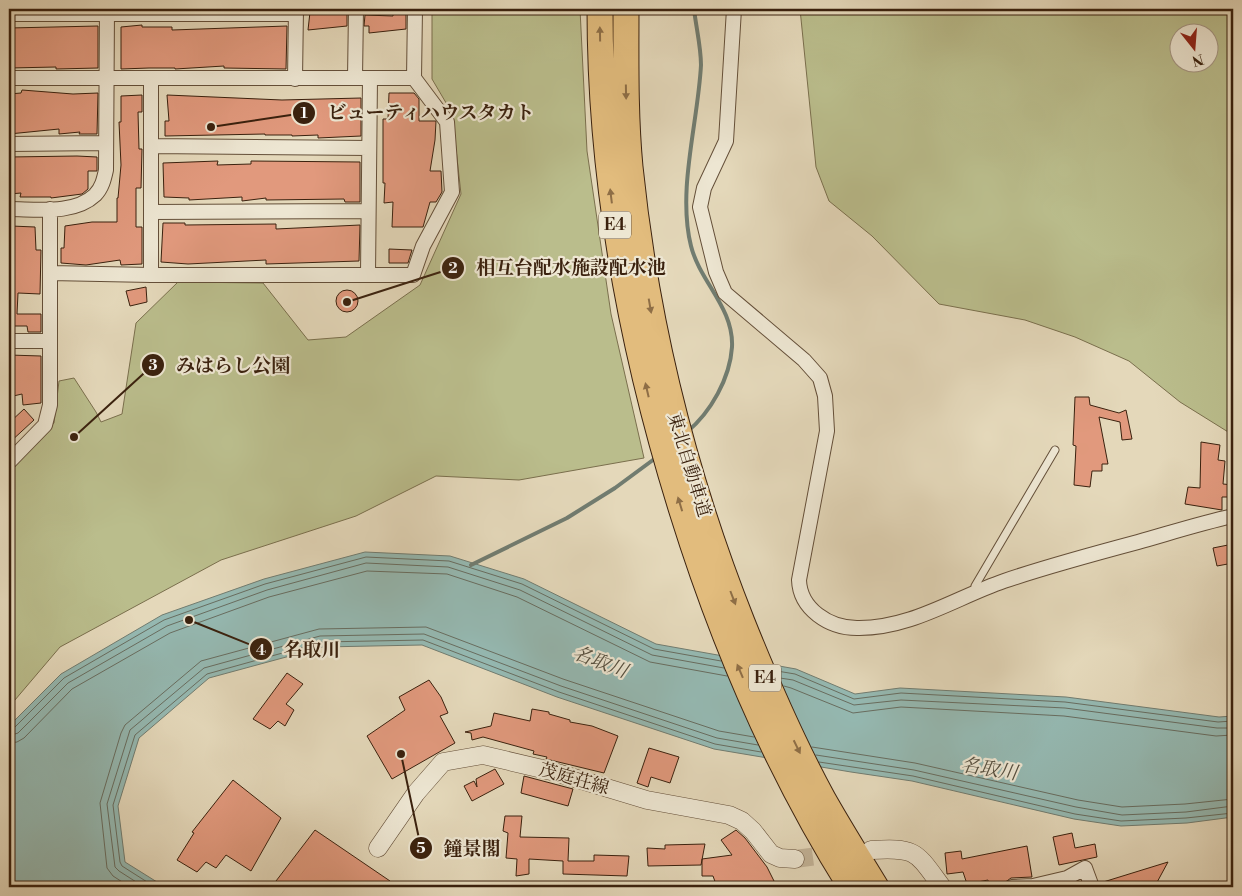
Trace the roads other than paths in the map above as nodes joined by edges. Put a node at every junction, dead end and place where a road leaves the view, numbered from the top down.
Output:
1 (356, 9) edge
2 (415, 9) edge
3 (600, 9) edge
4 (626, 9) edge
5 (734, 9) edge
6 (107, 12) edge
7 (296, 12) edge
8 (9, 14) edge
9 (9, 78) edge
10 (106, 78) junction
11 (151, 78) junction
12 (355, 78) junction
13 (370, 78) junction
14 (414, 78) junction
15 (295, 79) junction
16 (105, 143) junction
17 (9, 144) edge
18 (151, 146) junction
19 (370, 148) junction
20 (9, 209) edge
21 (50, 209) junction
22 (368, 211) junction
23 (151, 212) junction
24 (50, 273) junction
25 (368, 274) junction
26 (150, 275) junction
27 (9, 341) edge
28 (50, 341) junction
29 (668, 431) junction
30 (1055, 450) dead end
31 (9, 462) edge
32 (1233, 516) edge
33 (975, 592) junction
34 (805, 798) junction
35 (846, 838) junction
36 (378, 848) dead end
37 (871, 850) dead end
38 (795, 859) tunnel mouth
39 (844, 887) edge
40 (852, 887) edge
41 (876, 887) edge
42 (880, 887) edge
43 (942, 887) edge
44 (1012, 887) edge
45 (1092, 887) edge

1 - 12 street
2 - 14 street
29 -> 3 highway, 東北自動車道 / E4
4 -> 29 highway, 東北自動車道 / E4
5 - 33 street
6 - 7 street
6 - 8 street
6 - 10 street
7 - 15 street
9 - 10 street
10 - 11 street
10 - 16 street
11 - 15 street
11 - 18 street
12 - 13 street
12 - 15 street
13 - 14 street
13 - 19 street
14 - 25 street
16 - 17 street
16 - 21 street
18 - 19 street
18 - 23 street
19 - 22 street
20 - 21 street
21 - 24 street
22 - 23 street
22 - 25 street
23 - 26 street
24 - 26 street
24 - 28 street
25 - 26 street
27 - 28 street
28 - 31 street
29 -> 34 highway, 東北自動車道 / E4
34 -> 29 highway, 東北自動車道 / E4
30 - 33 lane
32 - 33 street
34 - 35 highway, 東北自動車道 / E4
34 - 39 highway
34 - 40 highway, 東北自動車道 / E4
35 - 41 highway, 東北自動車道 / E4
35 - 42 highway
36 - 38 street, 茂庭荘線
37 - 43 street
44 - 45 street

